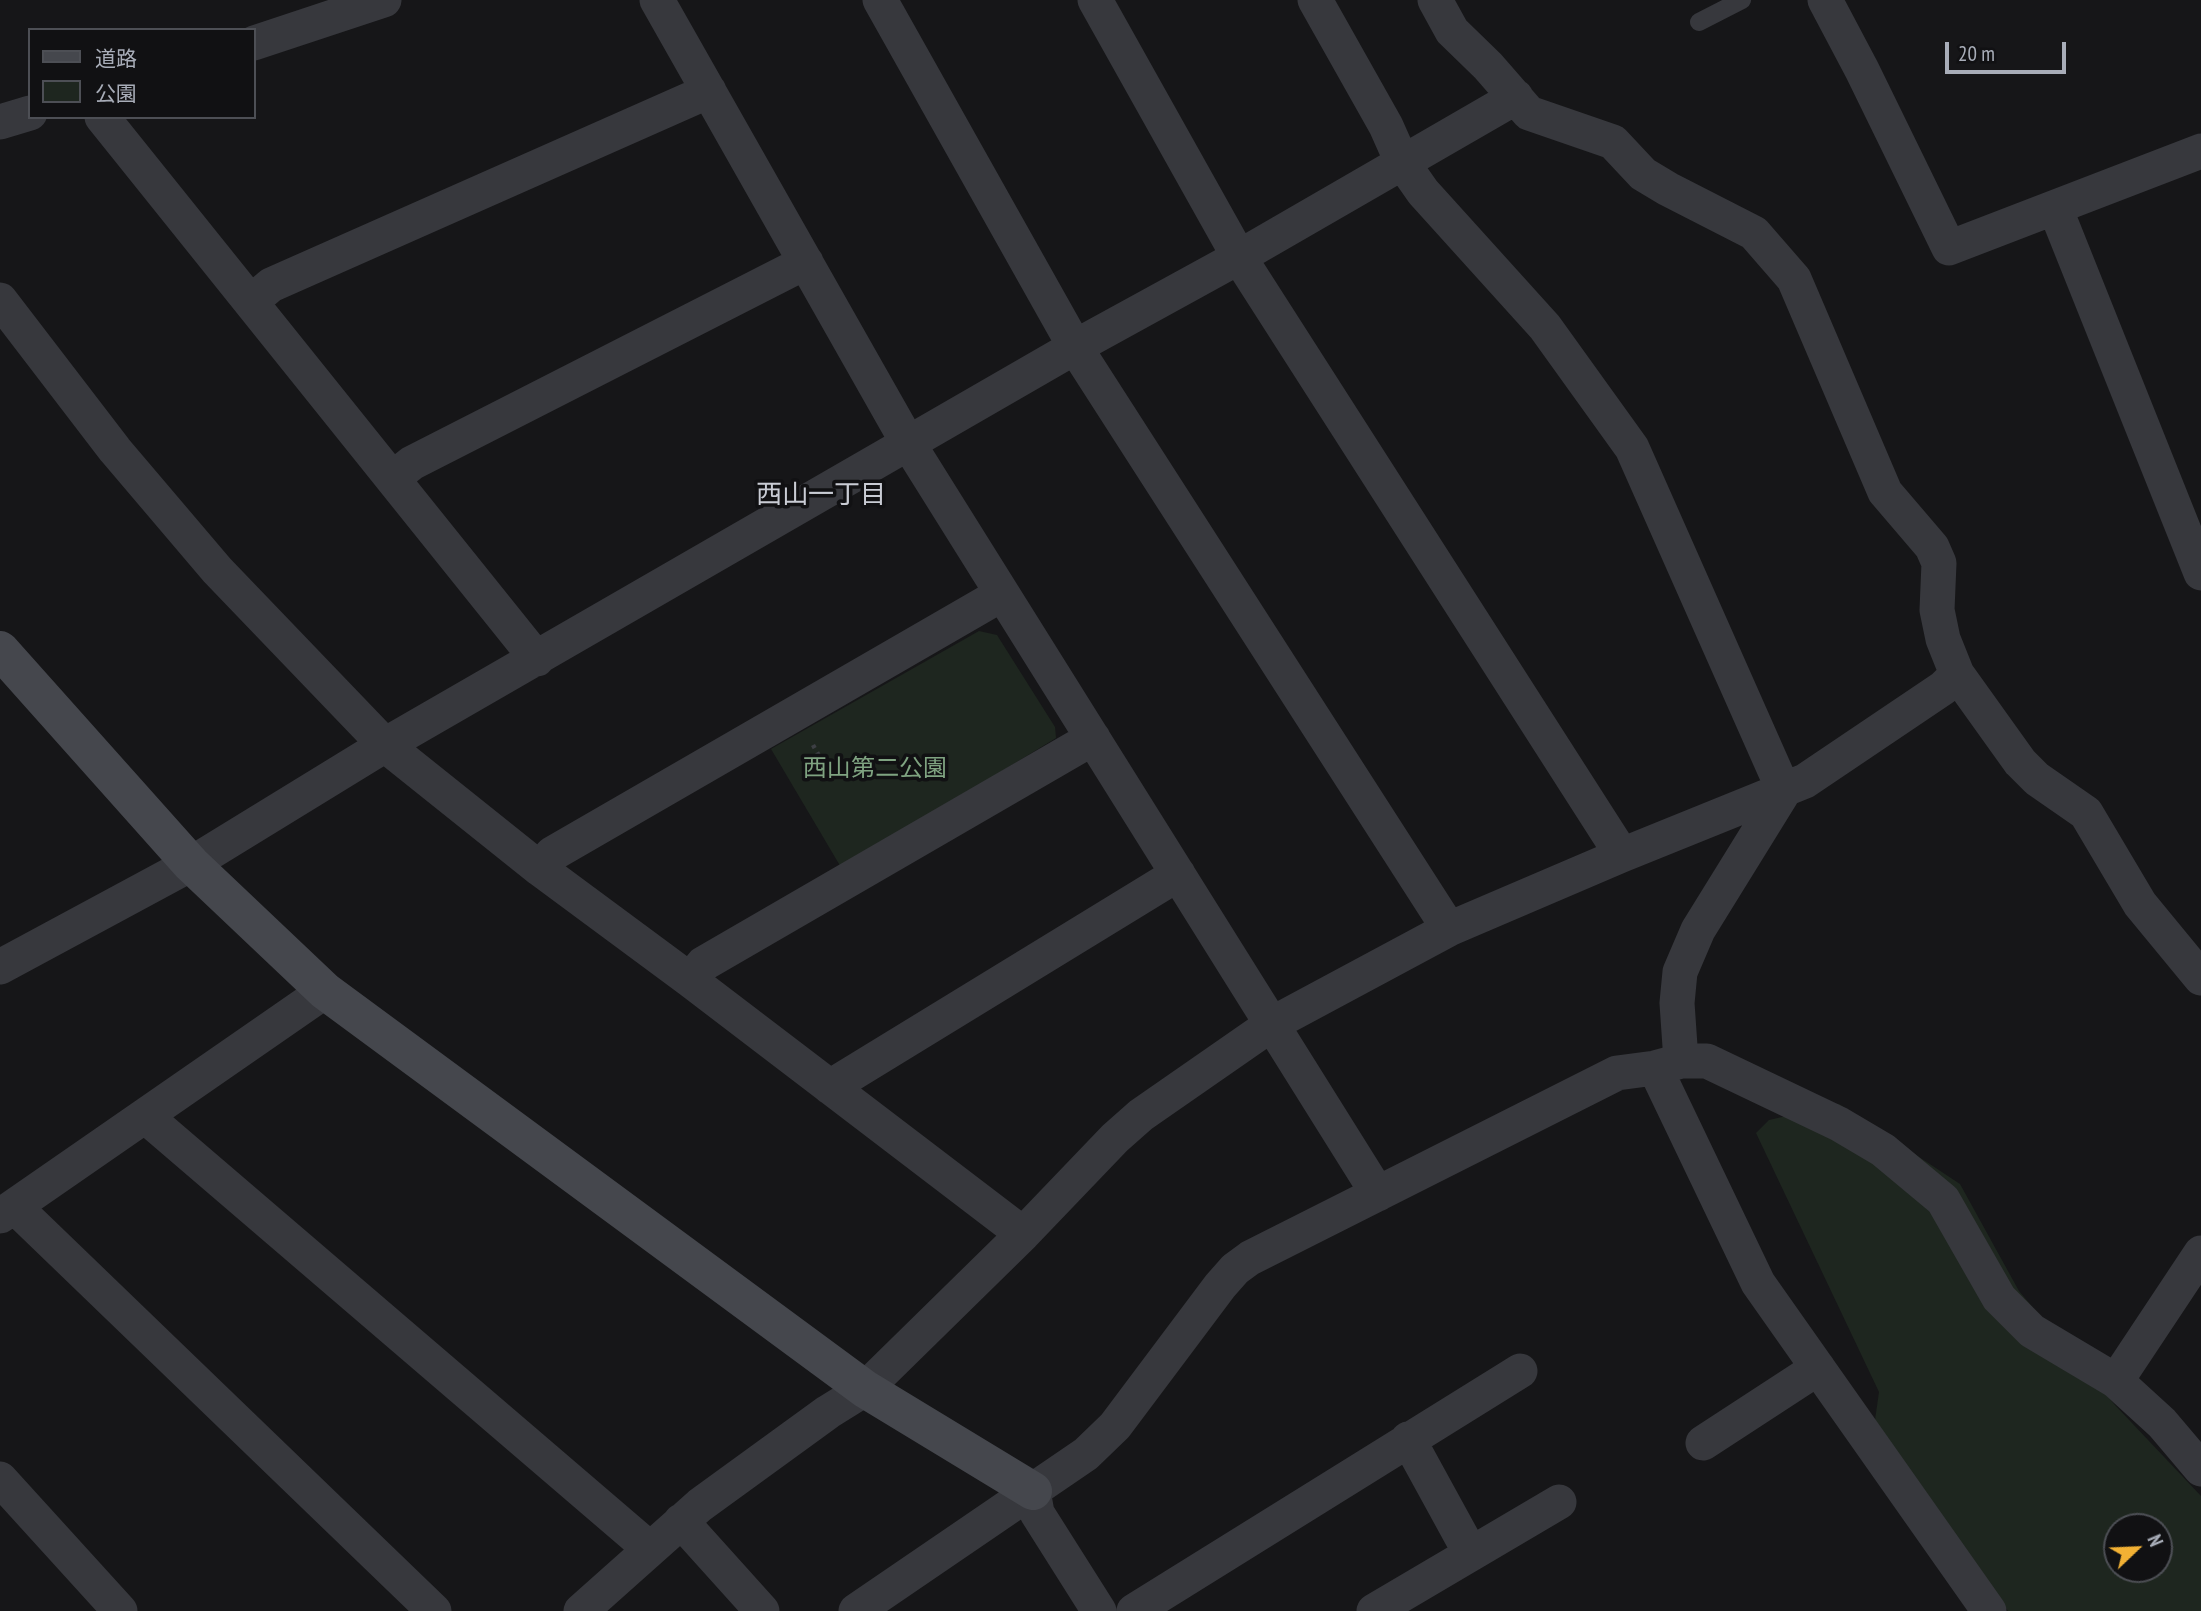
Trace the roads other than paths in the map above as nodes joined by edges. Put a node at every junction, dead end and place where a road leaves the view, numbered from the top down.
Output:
1 (657, 0) edge
2 (880, 0) edge
3 (1095, 0) edge
4 (1315, 0) edge
5 (1435, 0) edge
6 (1742, 0) edge
7 (1825, 0) edge
8 (378, 1) edge
9 (1699, 22) dead end
10 (256, 42) edge
11 (709, 91) junction
12 (1516, 97) junction
13 (28, 114) edge
14 (104, 119) edge
15 (0, 122) edge
16 (2201, 151) edge
17 (1402, 162) junction
18 (2055, 208) junction
19 (1238, 257) junction
20 (806, 262) junction
21 (0, 300) edge
22 (251, 302) junction
23 (1075, 347) junction
24 (908, 443) junction
25 (393, 478) junction
26 (2201, 573) edge
27 (1002, 594) junction
28 (0, 650) edge
29 (537, 659) junction
30 (1957, 674) junction
31 (1093, 738) junction
32 (385, 745) junction
33 (1784, 791) junction
34 (1622, 855) junction
35 (191, 864) junction
36 (540, 869) junction
37 (1178, 874) junction
38 (1449, 929) junction
39 (0, 967) edge
40 (2201, 978) edge
41 (690, 980) junction
42 (324, 991) junction
43 (1272, 1024) junction
44 (1668, 1065) junction
45 (830, 1087) junction
46 (145, 1116) junction
47 (1378, 1194) junction
48 (7, 1211) edge
49 (1023, 1234) junction
50 (2201, 1254) edge
51 (1818, 1368) junction
52 (1520, 1371) dead end
53 (2116, 1381) junction
54 (865, 1389) junction
55 (1408, 1439) junction
56 (1703, 1443) dead end
57 (2201, 1469) edge
58 (0, 1479) edge
59 (1033, 1491) junction
60 (1559, 1502) dead end
61 (681, 1521) junction
62 (650, 1549) junction
63 (1471, 1554) junction
64 (1090, 1608) edge
65 (120, 1611) edge
66 (434, 1611) edge
67 (581, 1611) edge
68 (762, 1611) edge
69 (856, 1611) edge
70 (1134, 1611) edge
71 (1374, 1611) edge
72 (1989, 1611) edge

1 - 11 street
2 - 23 street
3 - 19 street
4 - 17 street
5 - 12 street
6 - 9 lane
7 - 18 street
8 - 10 street
11 - 20 street
11 - 22 street
12 - 17 street
12 - 30 street
13 - 15 street
14 - 22 street
16 - 18 street
17 - 19 street
17 - 33 street
18 - 26 street
19 - 23 street
19 - 34 street
20 - 24 street
20 - 25 street
21 - 32 street
22 - 25 street
23 - 24 street
23 - 38 street
24 - 27 street
24 - 29 street
25 - 29 street
27 - 31 street
27 - 36 street
28 - 35 street
29 - 32 street
30 - 33 street
30 - 40 street
31 - 37 street
31 - 41 street
32 - 35 street
32 - 36 street
33 - 34 street
33 - 44 street
34 - 38 street
35 - 39 street
35 - 42 street
36 - 41 street
37 - 43 street
37 - 45 street
38 - 43 street
41 - 45 street
42 - 46 street
42 - 54 street
43 - 47 street
43 - 49 street
44 - 47 street
44 - 51 street
44 - 53 street
45 - 49 street
46 - 48 street
46 - 62 street
47 - 59 street
48 - 66 street
49 - 54 street
50 - 53 street
51 - 56 street
51 - 72 street
52 - 55 street
53 - 57 street
54 - 59 street
54 - 61 street
55 - 63 street
55 - 70 street
58 - 65 street
59 - 64 street
59 - 69 street
60 - 63 street
61 - 62 street
61 - 68 street
62 - 67 street
63 - 71 street

